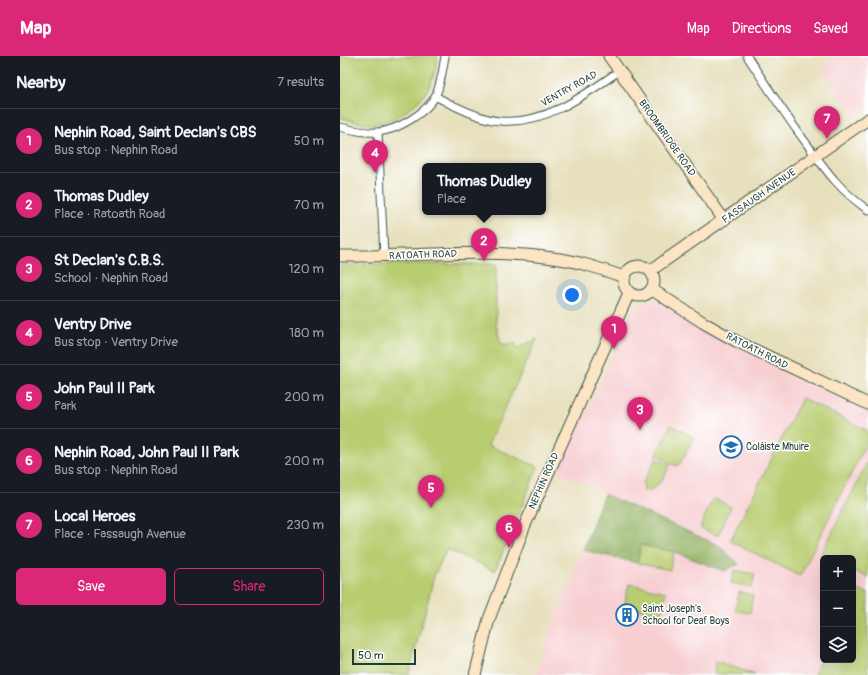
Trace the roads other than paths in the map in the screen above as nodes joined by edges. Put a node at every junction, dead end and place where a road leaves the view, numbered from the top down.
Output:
1 (445, 56) edge
2 (609, 56) edge
3 (747, 56) edge
4 (619, 71) junction
5 (435, 96) junction
6 (868, 119) edge
7 (340, 127) edge
8 (378, 132) junction
9 (816, 157) junction
10 (868, 210) edge
11 (724, 220) junction
12 (340, 256) edge
13 (384, 256) junction
14 (650, 271) junction
15 (624, 277) junction
16 (652, 290) junction
17 (629, 293) junction
18 (868, 404) edge
19 (475, 675) edge

1 - 5 street
2 - 4 street, BROOMBRIDGE ROAD
3 - 9 street
4 - 5 street, VENTRY ROAD
4 - 11 street, BROOMBRIDGE ROAD
5 - 8 street
6 - 9 street, FASSAUGH AVENUE
7 - 8 street
8 - 13 street
9 - 10 street
9 - 11 street, FASSAUGH AVENUE
11 - 14 street, FASSAUGH AVENUE
12 - 13 street, RATOATH ROAD
13 - 15 street, RATOATH ROAD
14 - 15 street
14 - 16 street
15 - 17 street
16 - 17 street
16 - 18 street, RATOATH ROAD
17 - 19 street, NEPHIN ROAD

